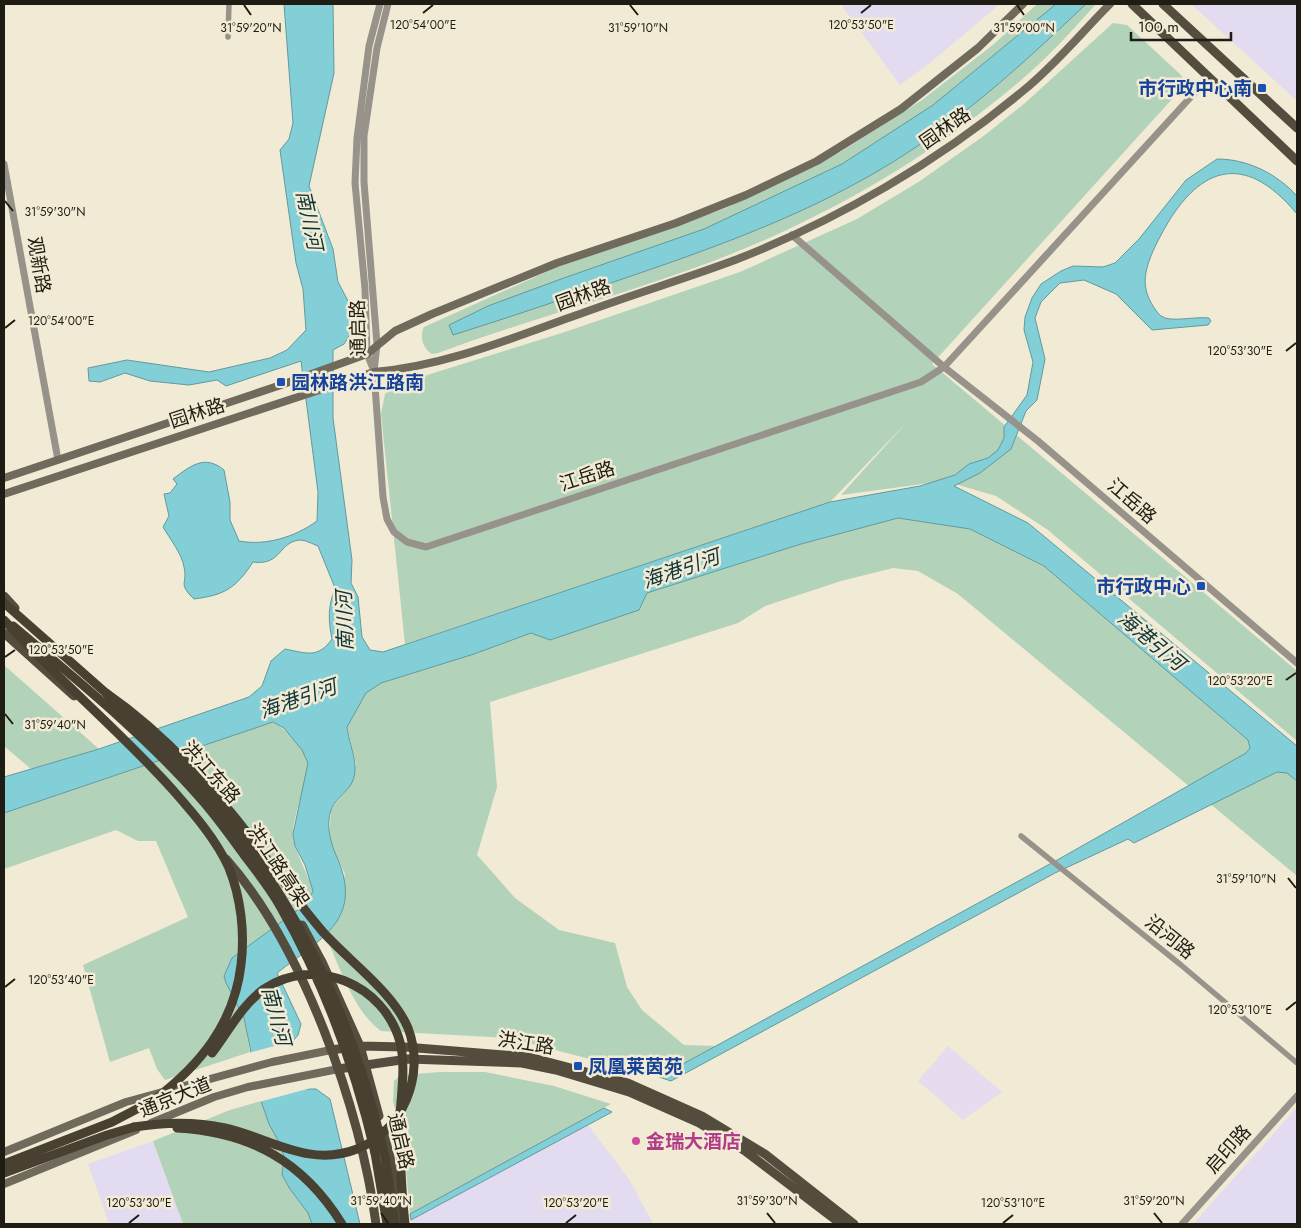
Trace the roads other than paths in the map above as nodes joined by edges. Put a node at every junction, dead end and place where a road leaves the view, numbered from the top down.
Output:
1 (229, 4) edge
2 (380, 4) edge
3 (388, 4) edge
4 (1023, 4) edge
5 (1110, 4) edge
6 (1132, 4) edge
7 (1164, 4) edge
8 (228, 37) dead end
9 (1209, 77) junction
10 (1297, 128) edge
11 (1297, 161) edge
12 (4, 164) edge
13 (792, 235) junction
14 (377, 344) junction
15 (367, 354) junction
16 (944, 367) junction
17 (374, 372) junction
18 (58, 460) junction
19 (4, 478) edge
20 (4, 494) edge
21 (4, 596) edge
22 (4, 603) edge
23 (4, 619) edge
24 (4, 633) edge
25 (1297, 663) edge
26 (106, 693) junction
27 (1021, 836) dead end
28 (360, 1046) junction
29 (330, 1050) junction
30 (1297, 1063) edge
31 (367, 1065) junction
32 (338, 1069) junction
33 (1297, 1096) edge
34 (154, 1100) junction
35 (134, 1127) junction
36 (4, 1152) edge
37 (4, 1164) edge
38 (4, 1173) edge
39 (4, 1184) edge
40 (342, 1224) edge
41 (376, 1224) edge
42 (387, 1224) edge
43 (395, 1224) edge
44 (400, 1224) edge
45 (405, 1224) edge
46 (841, 1224) edge
47 (854, 1224) edge
48 (1182, 1224) edge

1 - 8 street
2 - 15 street, 通启路
3 - 14 street, 通启路
4 - 14 main road, 园林路
5 - 13 main road, 园林路
6 - 9 main road
7 - 10 main road
9 - 11 main road
9 - 16 street, 江岳路
12 - 18 street, 观新路
13 - 16 street
13 - 17 main road, 园林路
14 - 15 main road, 园林路
14 - 17 street, 通启路
15 - 17 street, 通启路
15 - 18 main road, 园林路
16 - 17 street, 江岳路
16 - 25 street, 江岳路
17 - 20 main road, 园林路
18 - 19 main road, 园林路
21 - 28 main road, 洪江东路, bridge
22 - 26 highway, 洪江路高架
23 - 34 highway, bridge
23 - 42 highway, 洪江路高架, bridge
24 - 29 main road, bridge
26 - 35 highway, bridge
26 - 43 highway, 洪江路高架, bridge
27 - 30 street, 沿河路
28 - 29 main road, 通京大道
28 - 31 main road, 洪江东路
28 - 47 main road, 洪江路
29 - 32 main road
29 - 36 main road, 通京大道
31 - 32 main road, 通京大道
31 - 44 main road, 通启路
31 - 46 main road, 洪江路
32 - 39 main road, 通京大道
32 - 41 main road
33 - 48 street, 启印路
34 - 37 highway, 通京大道
34 - 45 highway, bridge
35 - 38 highway, 通京大道
35 - 40 highway, bridge

